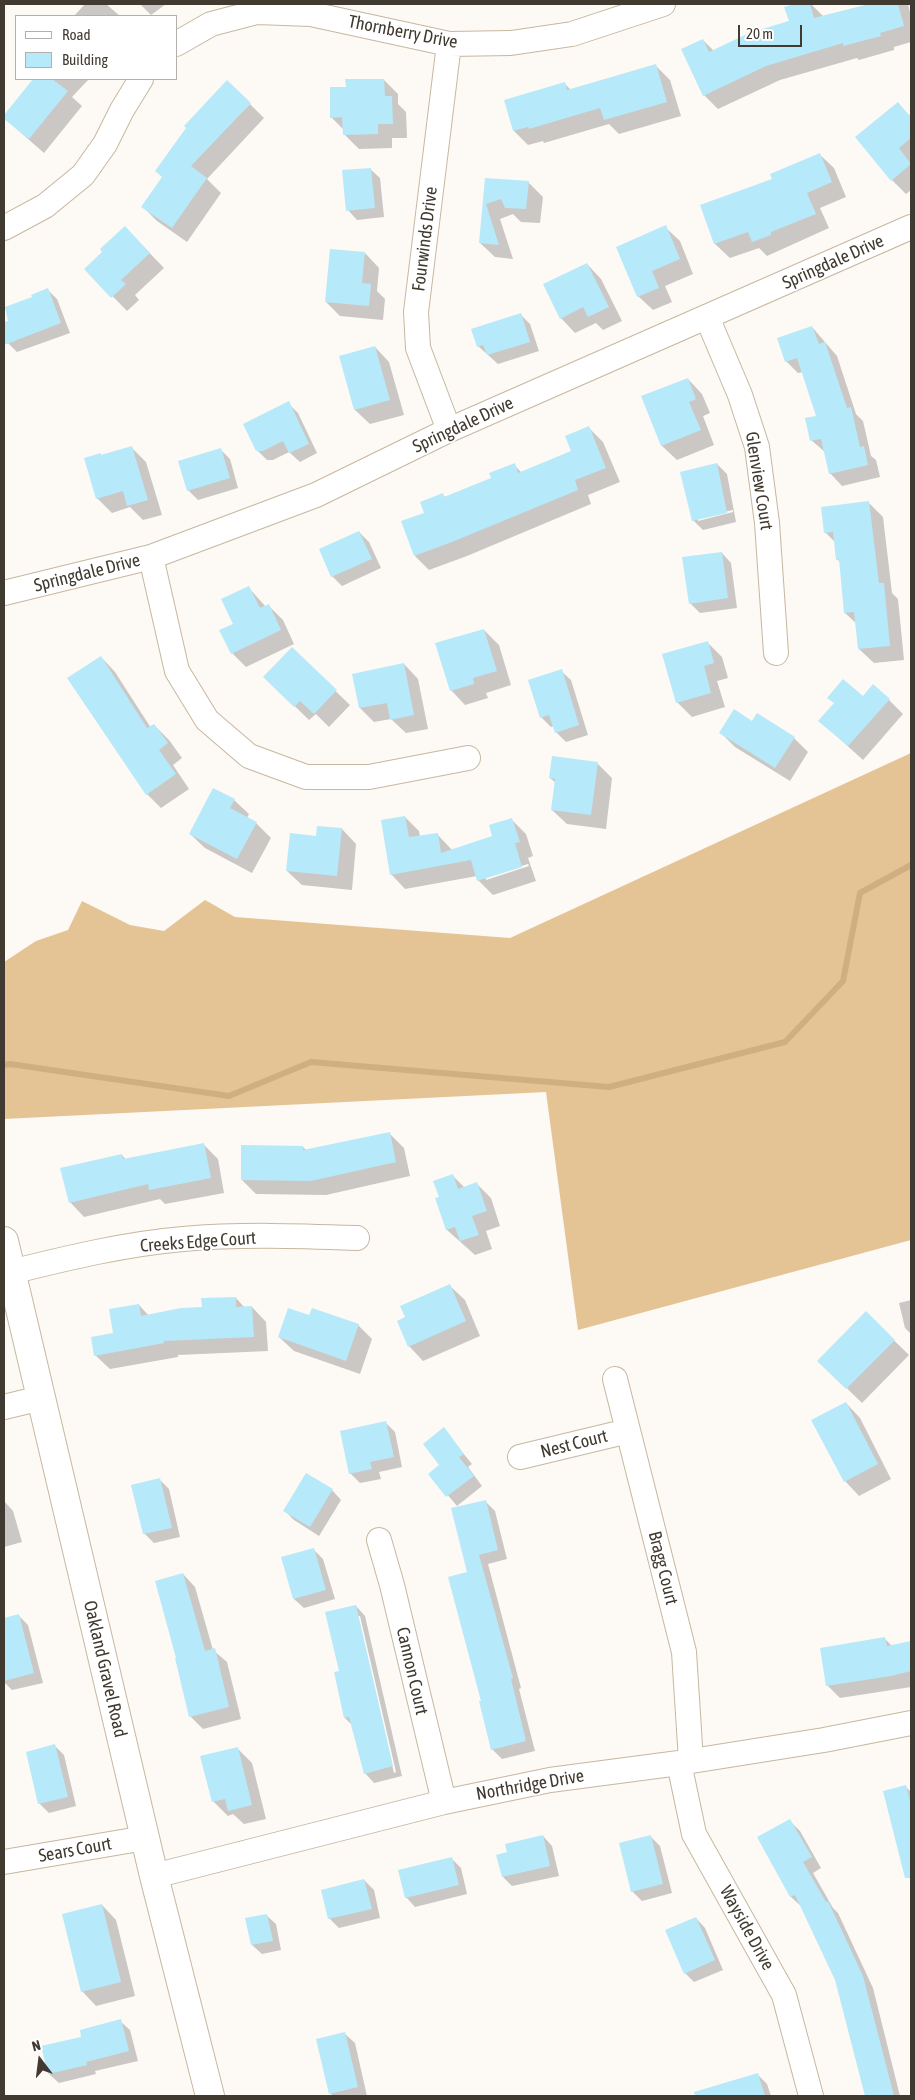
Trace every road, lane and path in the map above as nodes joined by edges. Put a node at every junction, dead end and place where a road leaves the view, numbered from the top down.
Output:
1 (662, 4) edge
2 (178, 43) edge
3 (449, 44) junction
4 (140, 80) edge
5 (911, 227) edge
6 (4, 228) edge
7 (707, 317) junction
8 (449, 430) junction
9 (151, 557) junction
10 (4, 593) edge
11 (776, 653) dead end
12 (468, 758) dead end
13 (357, 1238) dead end
14 (4, 1241) edge
15 (11, 1272) junction
16 (615, 1379) dead end
17 (41, 1398) junction
18 (4, 1407) edge
19 (628, 1430) junction
20 (520, 1458) dead end
21 (379, 1540) dead end
22 (911, 1723) edge
23 (685, 1762) junction
24 (444, 1802) junction
25 (146, 1838) junction
26 (4, 1862) edge
27 (154, 1876) junction
28 (210, 2096) edge
29 (811, 2096) edge

1 - 3 street, Thornberry Drive
2 - 3 street, Thornberry Drive
3 - 8 street, Fourwinds Drive
4 - 6 street
5 - 7 street, Springdale Drive
7 - 8 street, Springdale Drive
7 - 11 street, Glenview Court
8 - 9 street, Springdale Drive
9 - 10 street, Springdale Drive
9 - 12 street
13 - 15 street, Creeks Edge Court
14 - 15 street, Oakland Gravel Road
15 - 17 street, Oakland Gravel Road
16 - 19 street, Bragg Court
17 - 18 street
17 - 25 street, Oakland Gravel Road
19 - 20 street, Nest Court
19 - 23 street, Bragg Court
21 - 24 street, Cannon Court
22 - 23 street, Northridge Drive
23 - 24 street, Northridge Drive
23 - 29 street, Wayside Drive
24 - 27 street, Northridge Drive
25 - 26 street, Sears Court
25 - 27 street, Oakland Gravel Road
27 - 28 street, Oakland Gravel Road

